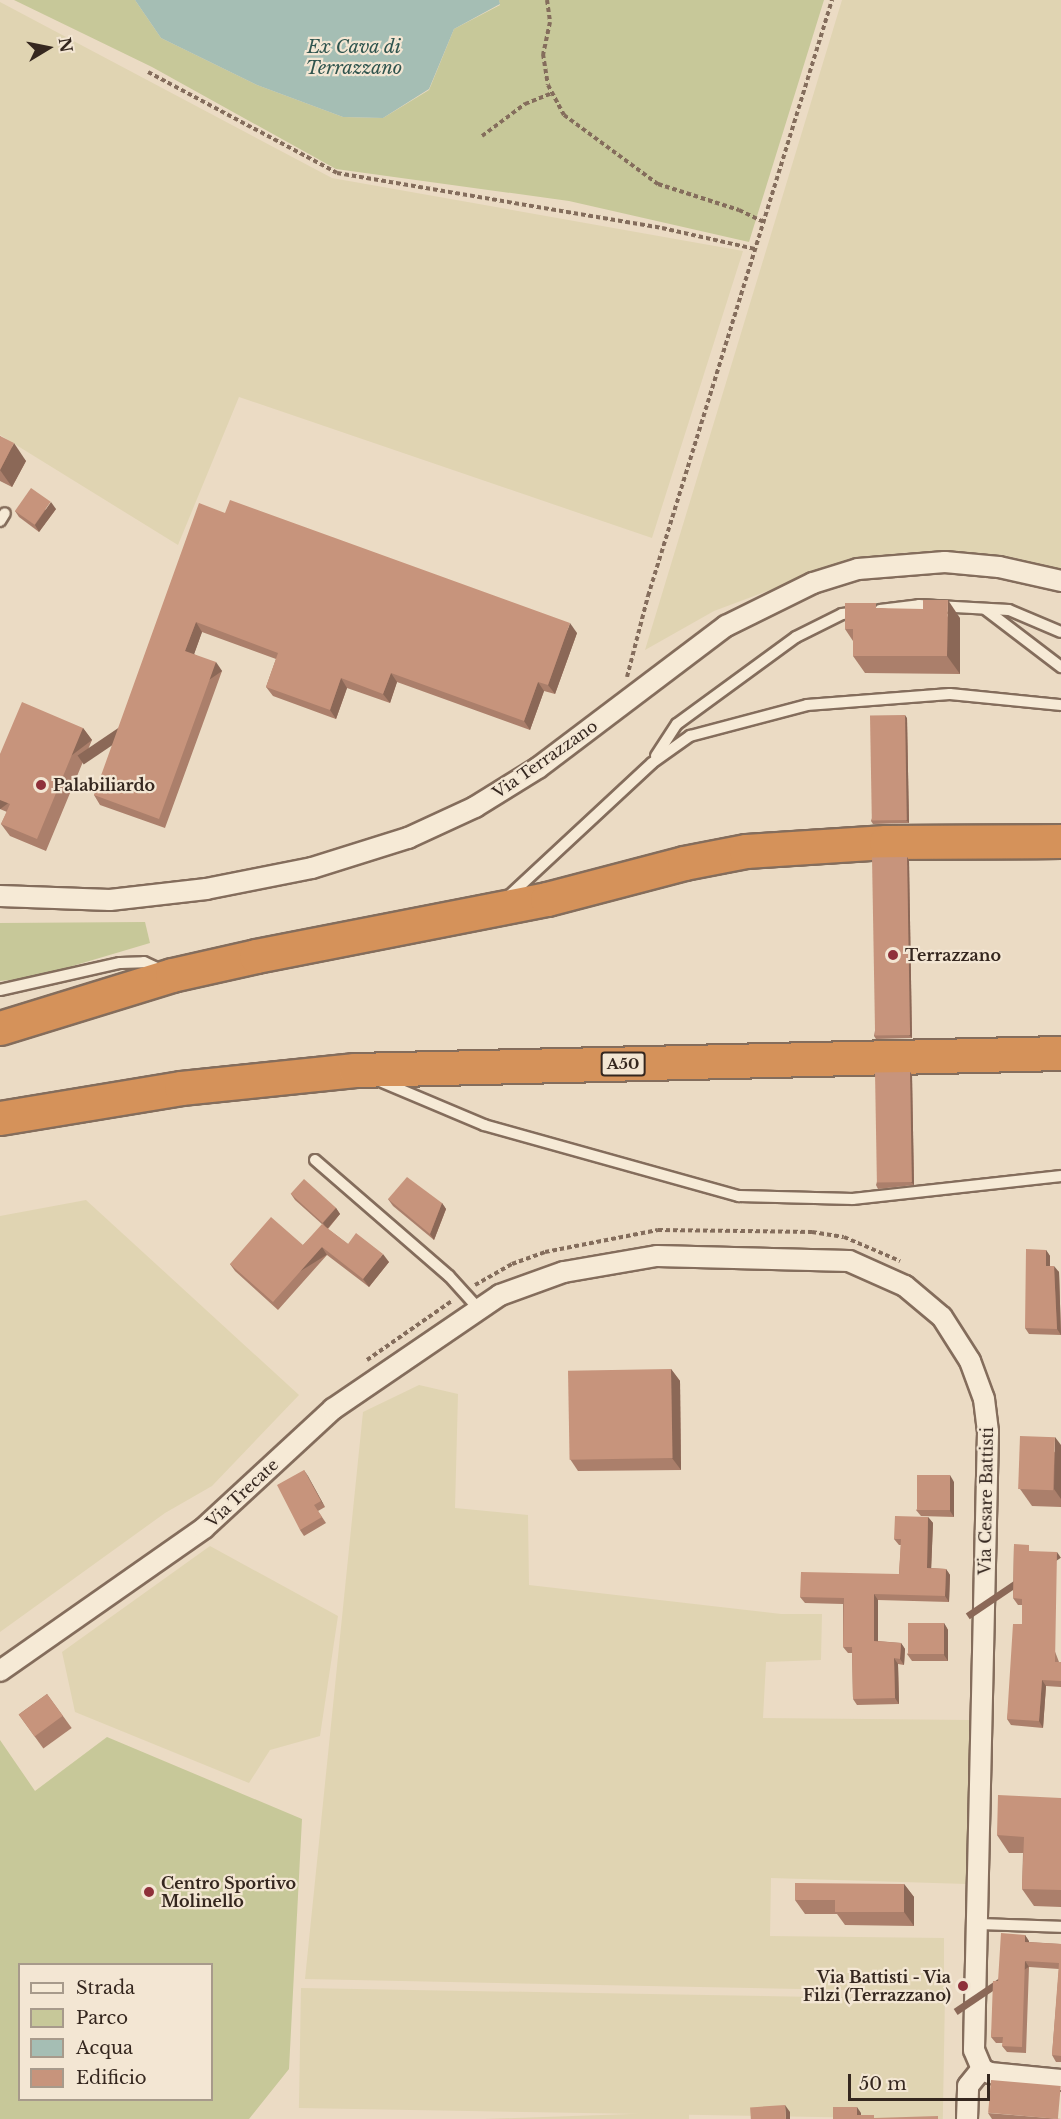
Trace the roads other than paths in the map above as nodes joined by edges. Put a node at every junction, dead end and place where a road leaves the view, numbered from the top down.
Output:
1 (1061, 581) edge
2 (986, 609) junction
3 (1061, 632) edge
4 (1061, 667) edge
5 (1061, 705) edge
6 (652, 763) junction
7 (1061, 842) edge
8 (0, 896) edge
9 (495, 910) junction
10 (172, 975) junction
11 (0, 990) edge
12 (0, 1028) edge
13 (1061, 1053) edge
14 (355, 1070) junction
15 (0, 1118) edge
16 (315, 1160) dead end
17 (1061, 1176) edge
18 (471, 1300) junction
19 (0, 1671) edge
20 (977, 1924) junction
21 (1061, 1927) edge
22 (982, 2069) junction
23 (1061, 2080) edge
24 (967, 2119) edge

1 - 8 street, Via Terrazzano
2 - 3 lane
2 - 4 lane
2 - 6 lane
5 - 6 lane
6 - 9 lane
7 - 9 highway
9 - 10 highway
10 - 11 lane
10 - 12 highway
13 - 14 highway, A50
14 - 15 highway, A50
14 - 17 lane
16 - 18 lane
18 - 19 street, Via Trecate
18 - 20 street, Via Cesare Battisti
20 - 21 lane
20 - 22 street, Via Cesare Battisti
22 - 23 street
22 - 24 street

